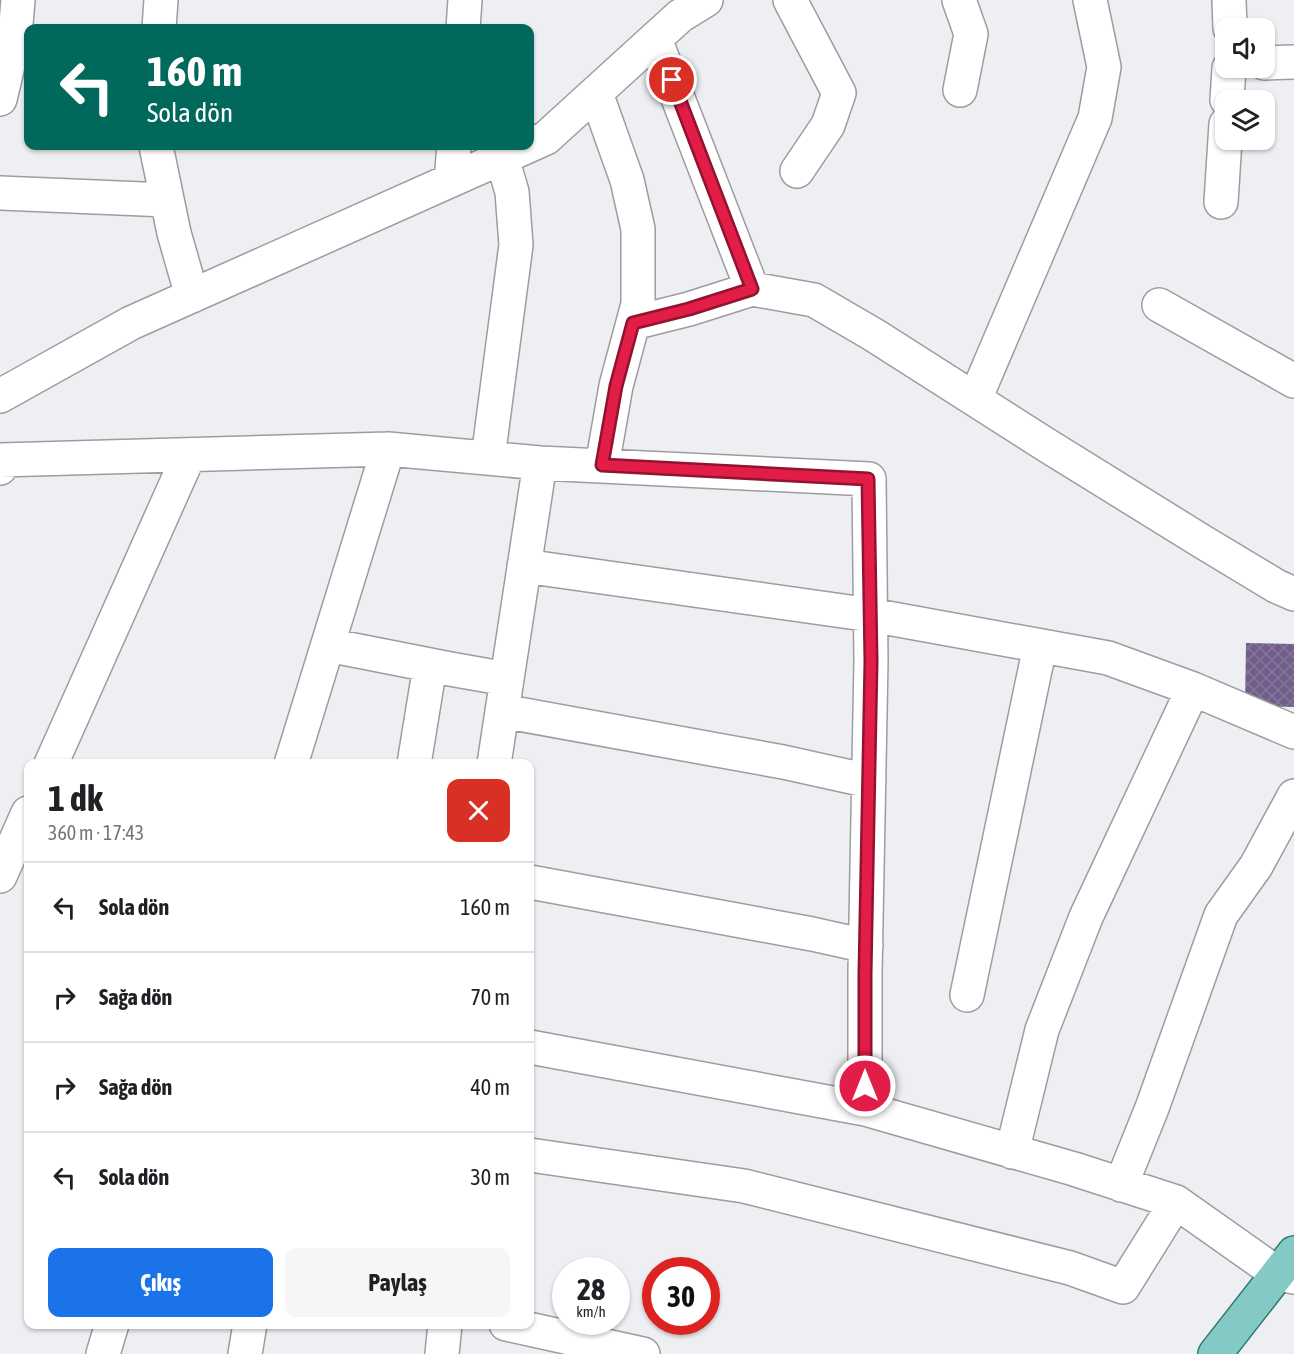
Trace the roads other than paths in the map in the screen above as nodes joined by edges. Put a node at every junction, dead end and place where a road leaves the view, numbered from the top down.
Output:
1 (18, 0) edge
2 (162, 0) edge
3 (706, 0) edge
4 (790, 0) edge
5 (959, 0) edge
6 (1090, 0) edge
7 (1229, 0) edge
8 (1230, 18) edge
9 (159, 24) edge
10 (656, 39) junction
11 (1294, 62) edge
12 (1275, 63) edge
13 (960, 90) dead end
14 (596, 93) junction
15 (0, 99) edge
16 (534, 143) edge
17 (157, 150) edge
18 (454, 150) edge
19 (520, 150) edge
20 (1224, 150) edge
21 (502, 158) junction
22 (797, 171) dead end
23 (451, 180) junction
24 (0, 193) edge
25 (167, 200) junction
26 (1221, 202) dead end
27 (752, 289) junction
28 (192, 296) junction
29 (1159, 305) dead end
30 (633, 323) junction
31 (1294, 381) edge
32 (0, 396) edge
33 (975, 399) junction
34 (388, 449) junction
35 (189, 455) junction
36 (488, 458) junction
37 (540, 463) junction
38 (602, 465) junction
39 (0, 468) edge
40 (524, 566) junction
41 (1294, 594) edge
42 (871, 615) junction
43 (328, 645) junction
44 (1040, 646) junction
45 (430, 666) junction
46 (507, 679) junction
47 (1193, 689) junction
48 (502, 711) junction
49 (1294, 732) edge
50 (53, 759) edge
51 (293, 759) edge
52 (415, 759) edge
53 (496, 759) edge
54 (869, 781) junction
55 (1294, 796) edge
56 (24, 822) edge
57 (0, 876) edge
58 (534, 883) edge
59 (866, 946) junction
60 (967, 995) dead end
61 (534, 1048) edge
62 (865, 1109) junction
63 (1012, 1152) junction
64 (534, 1156) edge
65 (1121, 1185) junction
66 (1176, 1202) junction
67 (1289, 1268) edge
68 (110, 1329) edge
69 (249, 1329) edge
70 (444, 1329) edge
71 (529, 1329) edge
72 (103, 1354) edge
73 (244, 1354) edge
74 (442, 1354) edge
75 (643, 1354) edge
76 (1215, 1354) edge

1 - 15 street
2 - 9 street
3 - 10 street
4 - 22 street
5 - 13 street
6 - 33 street
7 - 8 street
10 - 14 street
10 - 27 street
11 - 12 street
14 - 16 street
14 - 30 street
17 - 25 street
18 - 23 street
19 - 21 street
20 - 26 street
21 - 23 street
21 - 36 street
23 - 28 street
24 - 25 street
25 - 28 street
27 - 30 street
27 - 33 street
28 - 32 street
29 - 31 street
30 - 38 street
33 - 41 street
34 - 35 street
34 - 36 street
34 - 43 street
35 - 39 street
35 - 50 street
36 - 37 street
37 - 38 street
37 - 40 street
38 - 42 street
40 - 42 street
40 - 46 street
42 - 44 street
42 - 54 street
43 - 45 street
43 - 51 street
44 - 47 street
44 - 60 street
45 - 46 street
45 - 52 street
46 - 48 street
47 - 49 street
47 - 63 street
48 - 53 street
48 - 54 street
54 - 59 street
55 - 65 street
56 - 57 street
58 - 59 street
59 - 62 street
61 - 62 street
62 - 63 street
63 - 65 street
64 - 66 street
65 - 66 street
66 - 67 street
67 - 76 main road
68 - 72 street
69 - 73 street
70 - 74 street
71 - 75 street

